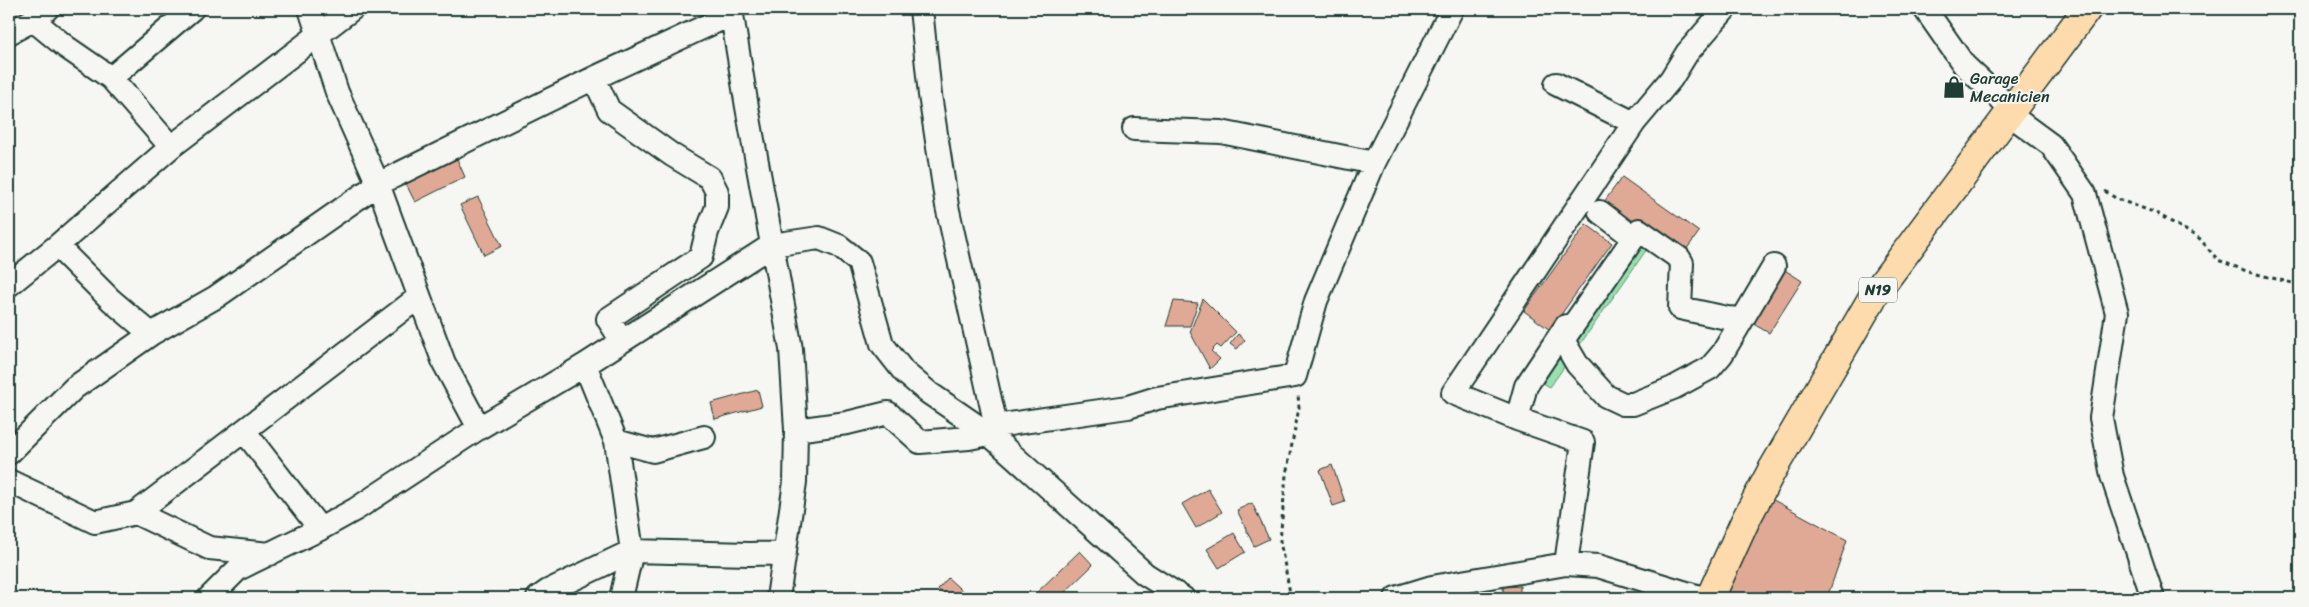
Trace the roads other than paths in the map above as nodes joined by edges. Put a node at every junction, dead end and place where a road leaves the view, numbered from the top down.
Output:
1 (192, 9) edge
2 (310, 9) edge
3 (352, 9) edge
4 (921, 9) edge
5 (1452, 9) edge
6 (1725, 9) edge
7 (1925, 9) edge
8 (2087, 9) edge
9 (732, 11) edge
10 (40, 14) edge
11 (9, 33) edge
12 (317, 36) junction
13 (111, 78) junction
14 (594, 78) junction
15 (1556, 84) dead end
16 (2010, 112) junction
17 (1634, 123) junction
18 (1134, 129) dead end
19 (171, 146) junction
20 (1374, 163) junction
21 (378, 184) junction
22 (1600, 212) dead end
23 (1634, 238) junction
24 (772, 245) junction
25 (57, 246) junction
26 (1774, 266) dead end
27 (9, 285) edge
28 (419, 297) junction
29 (1740, 319) junction
30 (1564, 333) junction
31 (152, 334) junction
32 (622, 342) junction
33 (585, 365) junction
34 (1517, 419) junction
35 (479, 428) junction
36 (796, 430) junction
37 (992, 430) junction
38 (244, 432) junction
39 (704, 437) dead end
40 (616, 441) junction
41 (9, 453) edge
42 (9, 481) edge
43 (136, 513) junction
44 (320, 528) junction
45 (632, 551) junction
46 (784, 553) junction
47 (270, 554) junction
48 (1566, 564) junction
49 (209, 598) edge
50 (538, 598) edge
51 (621, 598) edge
52 (778, 598) edge
53 (1184, 598) edge
54 (1396, 598) edge
55 (1703, 598) edge
56 (1710, 598) edge
57 (2153, 598) edge

1 - 13 street
2 - 12 street
3 - 12 street
4 - 37 street
5 - 20 street
6 - 17 street
7 - 16 street
8 - 16 main road, N19
9 - 14 street
9 - 24 street
10 - 11 street
10 - 13 street
12 - 19 street
12 - 21 street
13 - 19 street
14 - 21 street
14 - 32 street
15 - 17 street
16 - 56 main road, N19
16 - 57 street
17 - 34 street
18 - 20 street
19 - 25 street
20 - 37 street
21 - 28 street
21 - 31 street
22 - 23 street
23 - 29 street
23 - 30 street
24 - 32 street
24 - 36 street
24 - 37 street
25 - 27 street
25 - 31 street
26 - 29 street
28 - 35 street
28 - 38 street
29 - 30 street
30 - 34 street
31 - 41 street
32 - 33 street
33 - 35 street
33 - 40 street
34 - 48 street
35 - 44 street
36 - 37 street
36 - 46 street
37 - 53 street
38 - 43 street
38 - 44 street
39 - 40 street
40 - 45 street
42 - 43 street
43 - 47 street
44 - 47 street
45 - 46 street
45 - 50 street
45 - 51 street
46 - 52 street
47 - 49 street
48 - 54 street
48 - 55 street

